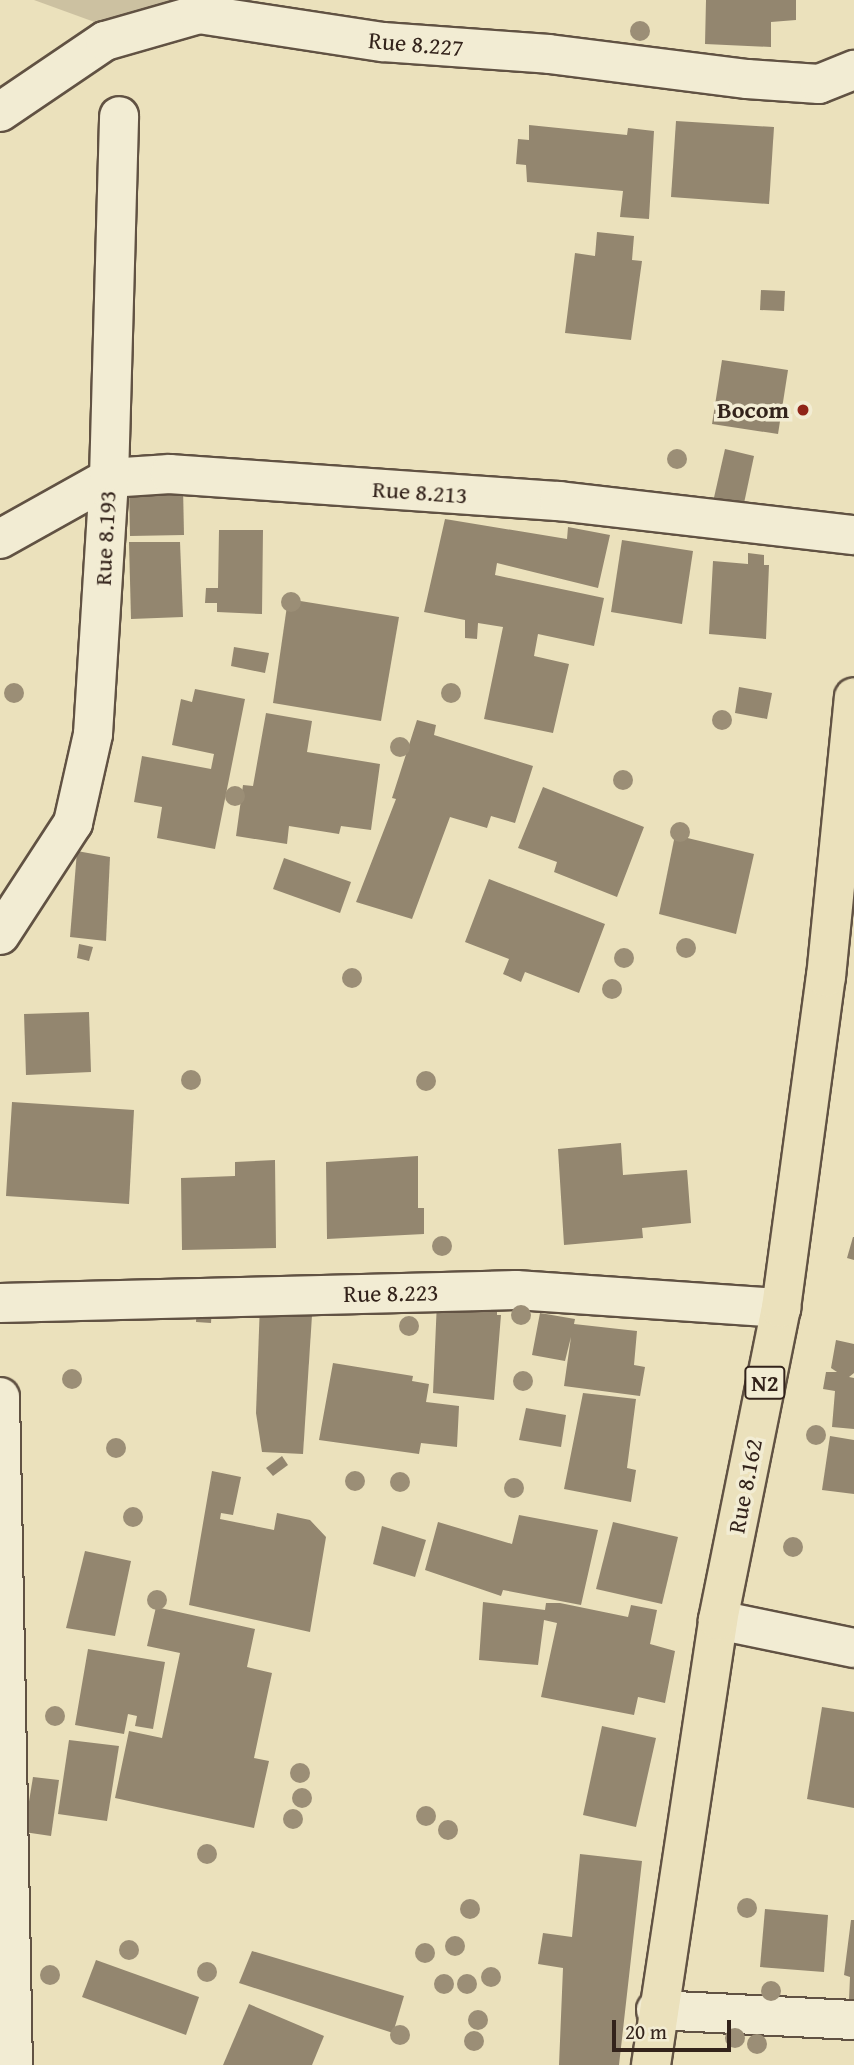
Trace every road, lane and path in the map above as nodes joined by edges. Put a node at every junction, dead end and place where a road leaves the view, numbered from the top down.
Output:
1 (854, 70) edge
2 (0, 112) edge
3 (119, 116) dead end
4 (108, 478) junction
5 (854, 536) edge
6 (0, 539) edge
7 (854, 697) edge
8 (0, 935) edge
9 (0, 1303) edge
10 (780, 1308) junction
11 (0, 1397) edge
12 (718, 1620) junction
13 (854, 1648) edge
14 (656, 2010) junction
15 (854, 2020) edge
16 (13, 2065) edge
17 (652, 2065) edge

1 - 2 street, Rue 8.227
3 - 4 street, Rue 8.193
4 - 5 street, Rue 8.213
4 - 6 street, Rue 8.213
4 - 8 street, Rue 8.193
7 - 10 highway, Rue 8.162 / N2
9 - 10 street, Rue 8.223
10 - 12 highway, Rue 8.162 / N2
11 - 16 street
12 - 13 street
12 - 14 highway, Rue 8.162 / N2
14 - 15 street
14 - 17 highway, Rue 8.162 / N2

